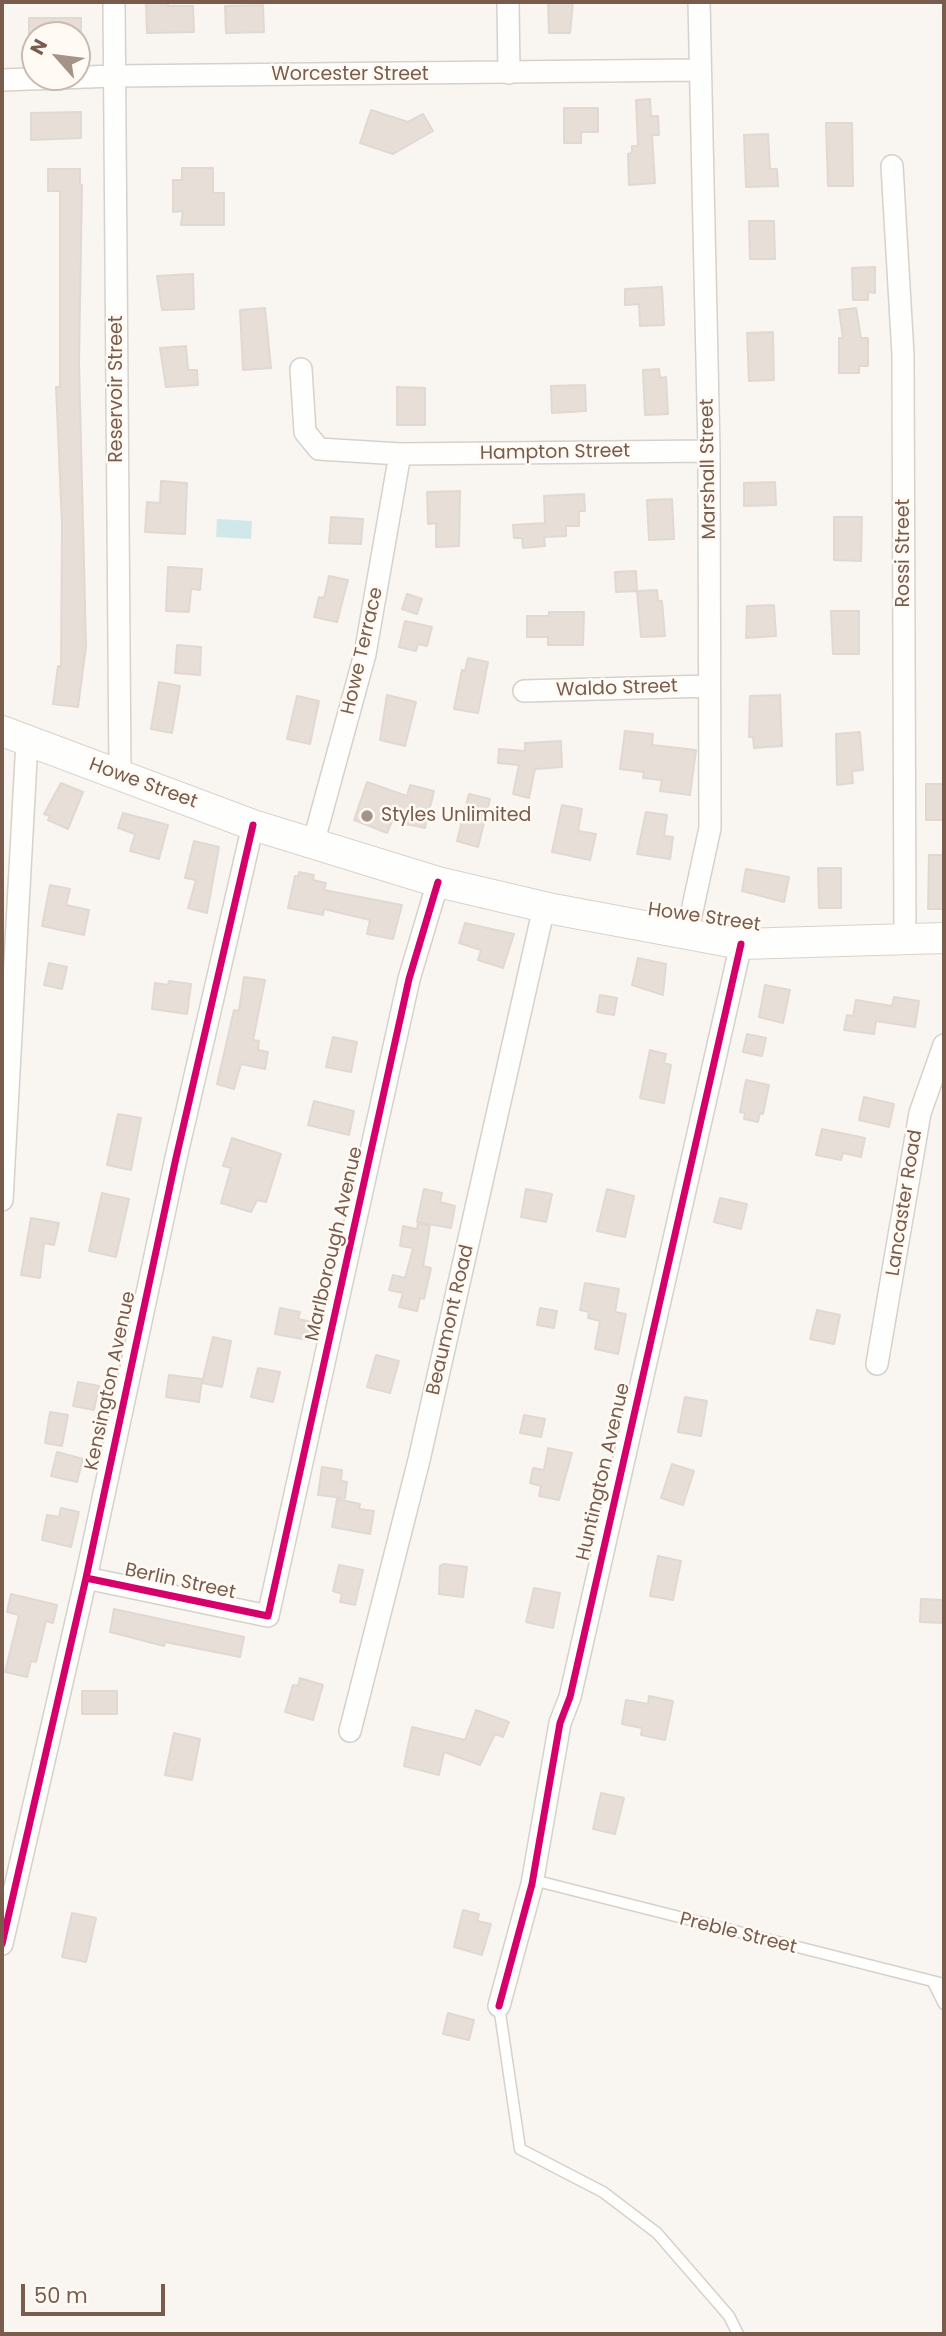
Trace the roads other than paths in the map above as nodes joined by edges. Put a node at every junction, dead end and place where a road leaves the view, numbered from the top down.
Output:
1 (114, 2) edge
2 (508, 2) edge
3 (699, 2) edge
4 (698, 70) junction
5 (509, 73) junction
6 (116, 76) junction
7 (2, 80) edge
8 (891, 166) dead end
9 (301, 369) dead end
10 (709, 451) junction
11 (400, 454) junction
12 (709, 686) junction
13 (524, 691) dead end
14 (14, 736) edge
15 (120, 776) junction
16 (253, 825) junction
17 (313, 844) junction
18 (438, 881) junction
19 (544, 907) junction
20 (687, 934) junction
21 (944, 938) edge
22 (905, 941) junction
23 (741, 944) junction
24 (944, 1045) edge
25 (2, 1200) edge
26 (877, 1364) dead end
27 (86, 1578) junction
28 (268, 1616) joint
29 (350, 1731) dead end
30 (533, 1880) junction
31 (2, 1944) edge
32 (939, 1983) edge
33 (944, 2004) edge
34 (499, 2006) joint
35 (738, 2334) edge

1 - 6 street, Reservoir Street
2 - 5 street
3 - 4 street, Marshall Street
4 - 5 street, Worcester Street
4 - 10 street, Marshall Street
5 - 6 street, Worcester Street
6 - 7 street, Worcester Street
6 - 15 street, Reservoir Street
8 - 22 street, Rossi Street
9 - 11 street, Hampton Street
10 - 11 street, Hampton Street
10 - 12 street, Marshall Street
11 - 17 street, Howe Terrace
12 - 13 street, Waldo Street
12 - 20 street, Marshall Street
14 - 15 main road, Howe Street
14 - 25 street
15 - 16 main road, Howe Street
16 - 17 main road, Howe Street
16 - 27 street, Kensington Avenue
17 - 18 main road, Howe Street
18 - 19 main road, Howe Street
18 - 28 street, Marlborough Avenue
19 - 20 main road, Howe Street
19 - 29 street, Beaumont Road
20 - 23 main road, Howe Street
21 - 22 main road, Howe Street
22 - 23 main road, Howe Street
23 - 30 street, Huntington Avenue
24 - 26 street, Lancaster Road
27 - 28 street, Berlin Street
27 - 31 street, Kensington Avenue
30 - 32 lane, Preble Street
30 - 34 street, Huntington Avenue
32 - 33 lane
34 - 35 lane

